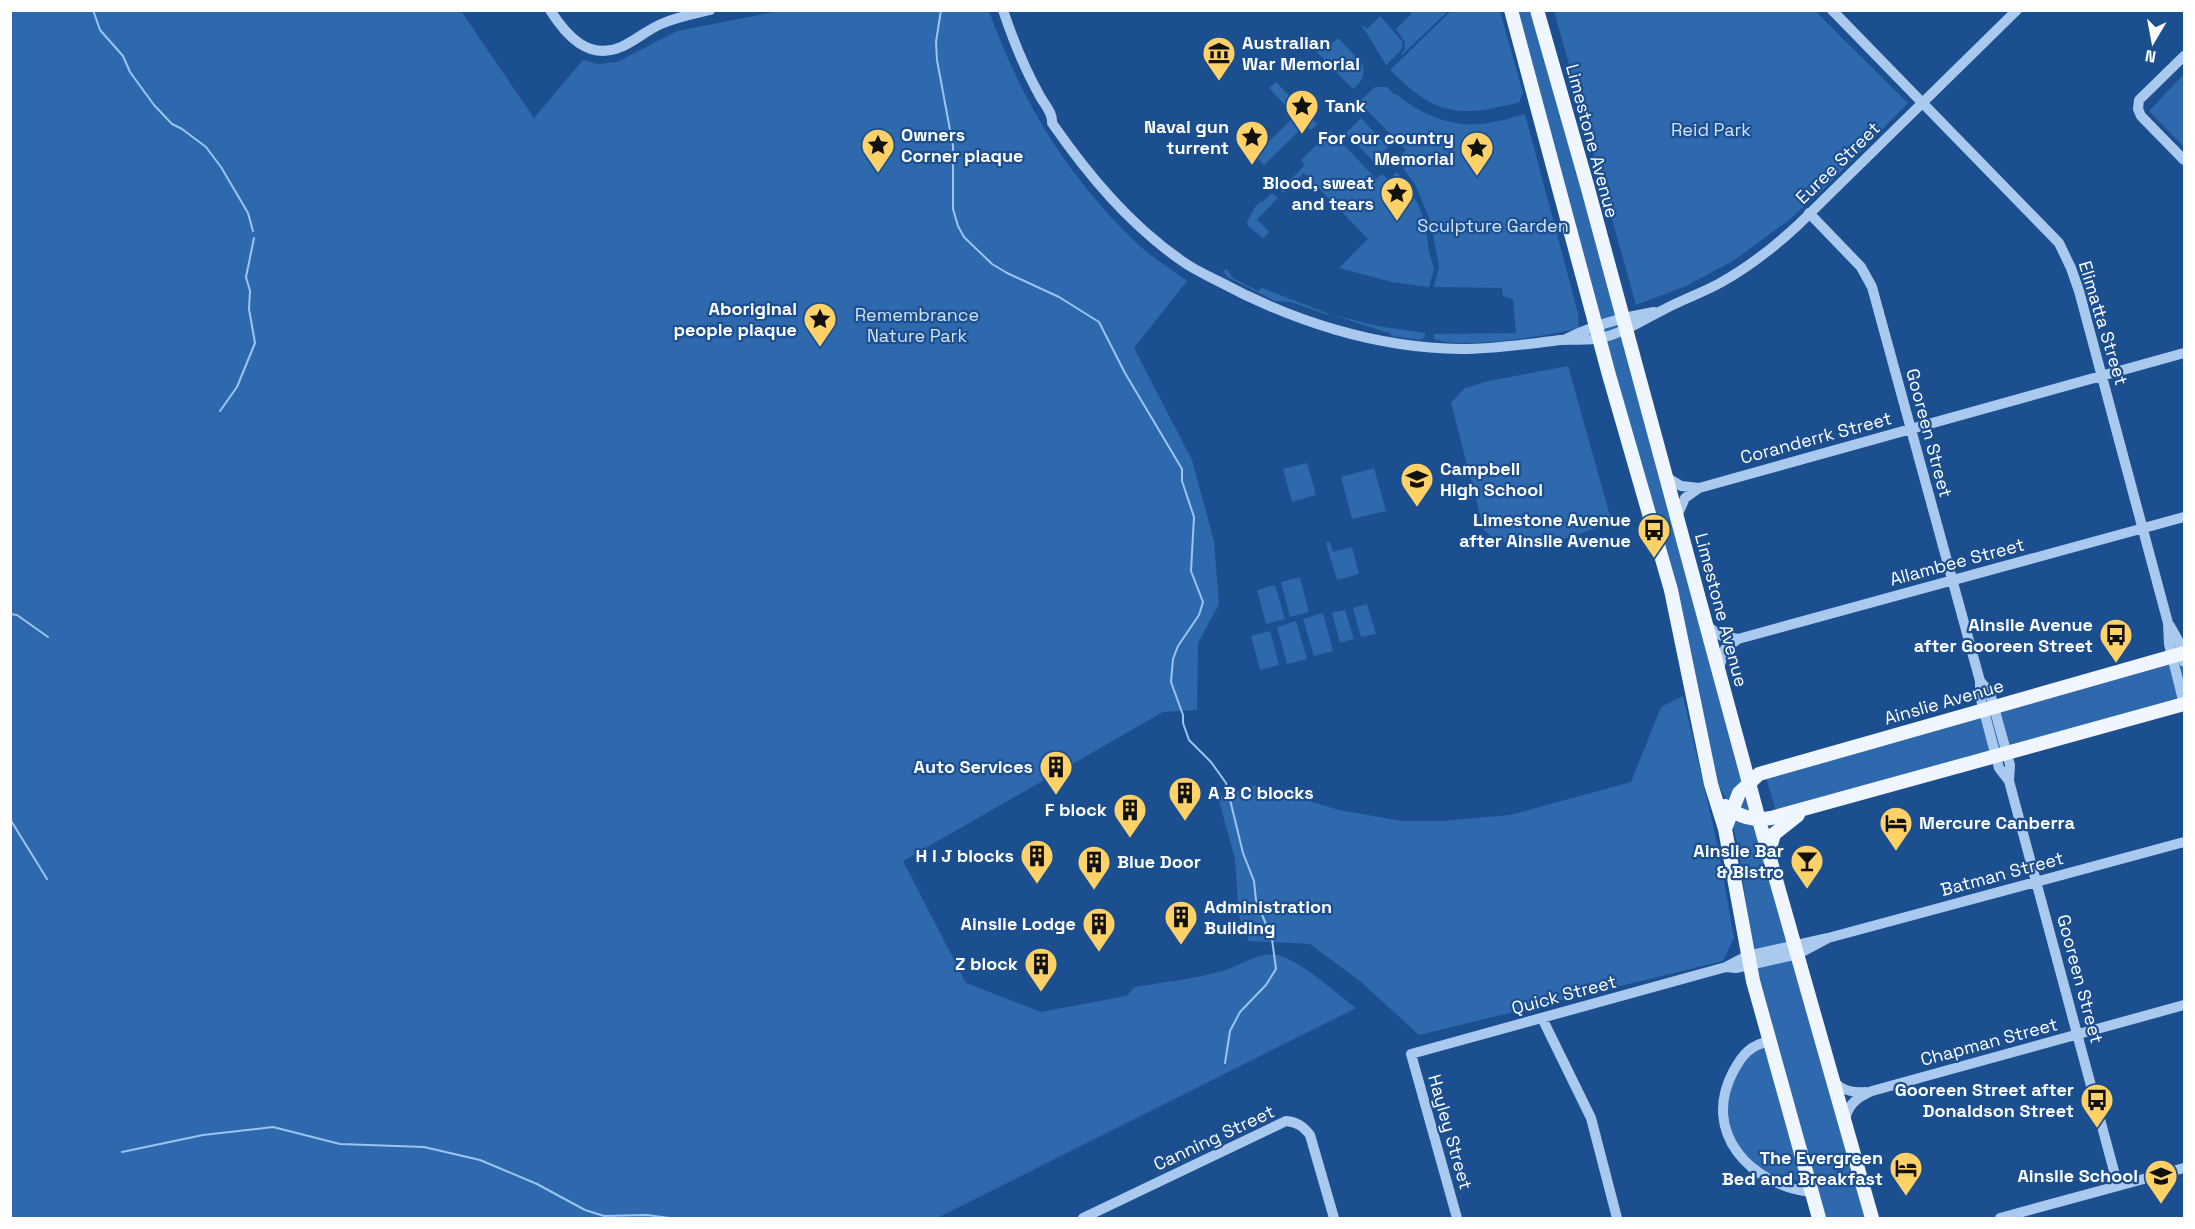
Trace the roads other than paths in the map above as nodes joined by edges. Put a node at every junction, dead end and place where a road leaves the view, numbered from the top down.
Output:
1 (550, 10) edge
2 (710, 10) edge
3 (1003, 10) edge
4 (1511, 10) edge
5 (1537, 10) edge
6 (1832, 10) edge
7 (2017, 10) edge
8 (2184, 56) edge
9 (1923, 102) junction
10 (2184, 160) edge
11 (1809, 213) junction
12 (1625, 324) junction
13 (1599, 332) junction
14 (2184, 353) edge
15 (2102, 376) junction
16 (1912, 429) junction
17 (1666, 477) junction
18 (1699, 488) junction
19 (1677, 516) junction
20 (2184, 517) edge
21 (2142, 528) junction
22 (1953, 580) junction
23 (1708, 627) junction
24 (1738, 639) junction
25 (2181, 656) edge
26 (1719, 668) junction
27 (2184, 704) edge
28 (1989, 709) junction
29 (1740, 752) junction
30 (2002, 755) junction
31 (1774, 768) junction
32 (1749, 782) junction
33 (1711, 784) junction
34 (1810, 808) junction
35 (1731, 810) junction
36 (1759, 820) junction
37 (1725, 829) junction
38 (2184, 842) edge
39 (1768, 854) junction
40 (2036, 882) junction
41 (1797, 949) junction
42 (1748, 961) junction
43 (2184, 1005) edge
44 (1542, 1018) junction
45 (2077, 1035) junction
46 (1770, 1041) junction
47 (1411, 1054) joint
48 (1834, 1082) junction
49 (1872, 1091) junction
50 (1845, 1122) junction
51 (2184, 1168) edge
52 (2118, 1186) junction
53 (1811, 1192) junction
54 (1083, 1218) edge
55 (1334, 1218) edge
56 (1457, 1218) edge
57 (1617, 1218) edge
58 (1819, 1218) edge
59 (1872, 1218) edge
60 (2000, 1218) edge

1 - 2 street
3 - 13 street, Euree Street
4 - 13 main road
5 - 12 main road, Limestone Avenue
6 - 9 street, Elimatta Street
7 - 9 street, Euree Street
8 - 10 street
9 - 11 street, Euree Street
9 - 15 street, Elimatta Street
11 - 12 street, Euree Street
11 - 16 street, Gooreen Street
12 - 13 street, Euree Street
12 - 17 main road, Limestone Avenue
13 - 33 main road
14 - 15 street, Coranderrk Street
15 - 16 street, Coranderrk Street
15 - 21 street, Elimatta Street
16 - 18 street, Coranderrk Street
16 - 22 street, Gooreen Street
17 - 18 street
17 - 19 main road, Limestone Avenue
18 - 19 street
19 - 23 main road, Limestone Avenue
20 - 21 street, Allambee Street
21 - 22 street, Allambee Street
21 - 25 street, Elimatta Street
22 - 24 street, Allambee Street
22 - 28 street, Gooreen Street
23 - 24 street
23 - 26 main road, Limestone Avenue
24 - 26 street
25 - 27 street, Elimatta Street
25 - 28 main road, Ainslie Avenue
26 - 29 main road, Limestone Avenue
27 - 30 main road
28 - 30 street, Gooreen Street
28 - 31 main road, Ainslie Avenue
29 - 31 main road
29 - 32 main road, Limestone Avenue
30 - 34 main road
30 - 40 street, Gooreen Street
31 - 32 main road, Ainslie Avenue
32 - 35 main road, Ainslie Avenue
32 - 36 main road, Limestone Avenue
33 - 35 main road
33 - 37 main road
34 - 36 main road
34 - 39 main road
35 - 36 main road
35 - 37 main road, Ainslie Avenue
36 - 39 main road, Limestone Avenue
37 - 42 main road
38 - 40 street, Batman Street
39 - 41 main road, Limestone Avenue
40 - 41 street, Batman Street
40 - 45 street, Gooreen Street
41 - 42 street, Batman Street
41 - 48 main road, Limestone Avenue
42 - 44 street, Quick Street
42 - 46 main road
43 - 45 street, Chapman Street
44 - 47 street, Quick Street
44 - 57 street
45 - 49 street, Chapman Street
45 - 52 street, Gooreen Street
46 - 53 main road
46 - 53 street
47 - 56 street, Hayley Street
48 - 49 street, Chapman Street
48 - 50 main road, Limestone Avenue
49 - 50 street, Chapman Street
50 - 59 main road, Limestone Avenue
51 - 52 street
52 - 60 street
53 - 58 main road
54 - 55 street, Canning Street

